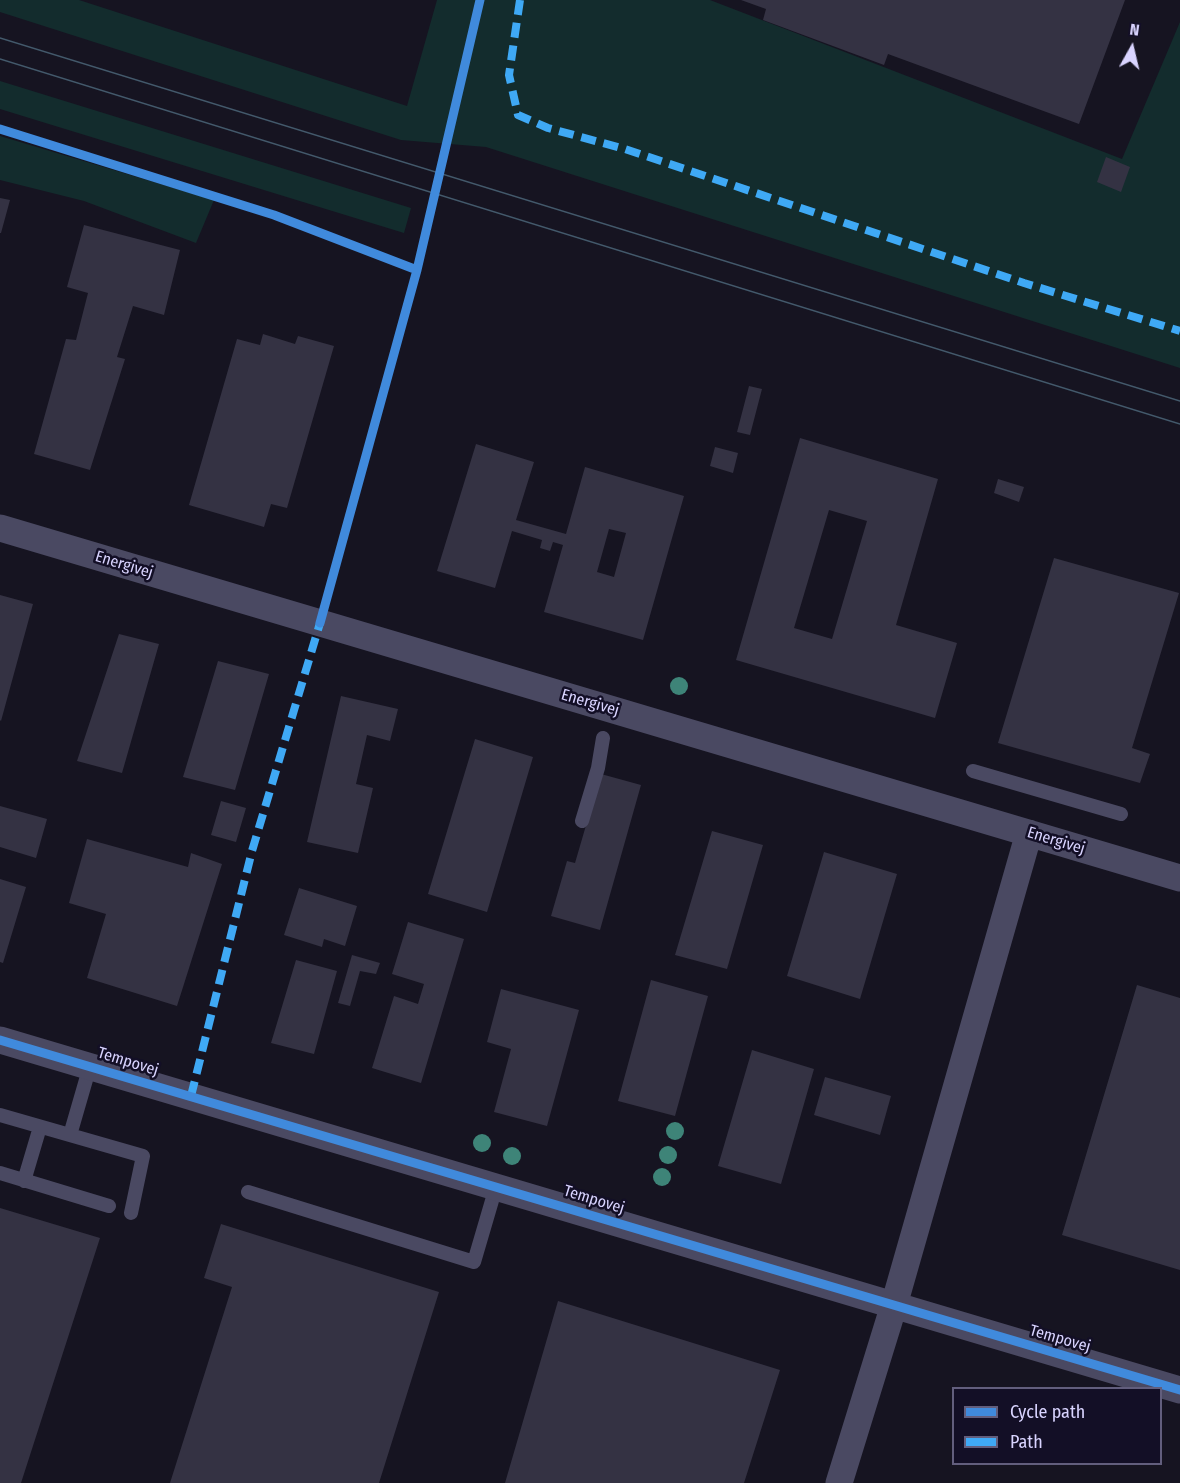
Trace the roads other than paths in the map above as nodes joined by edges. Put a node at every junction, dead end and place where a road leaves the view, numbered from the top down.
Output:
1 (0, 528) edge
2 (603, 738) dead end
3 (973, 771) dead end
4 (1121, 814) dead end
5 (582, 821) dead end
6 (1029, 833) junction
7 (1180, 878) edge
8 (0, 1040) edge
9 (90, 1066) junction
10 (0, 1115) edge
11 (40, 1127) junction
12 (70, 1135) junction
13 (0, 1173) edge
14 (24, 1181) junction
15 (496, 1187) junction
16 (248, 1192) dead end
17 (109, 1206) dead end
18 (130, 1213) dead end
19 (894, 1305) junction
20 (1180, 1390) edge
21 (839, 1483) edge

1 - 6 street, Energivej
2 - 5 lane
3 - 4 lane
6 - 7 street, Energivej
6 - 19 street
8 - 9 street, Tempovej
9 - 12 lane
9 - 15 street, Tempovej
10 - 11 lane
11 - 12 lane
11 - 14 lane
12 - 18 lane
13 - 14 lane
14 - 17 lane
15 - 16 lane
15 - 19 street, Tempovej
19 - 20 street, Tempovej
19 - 21 street

